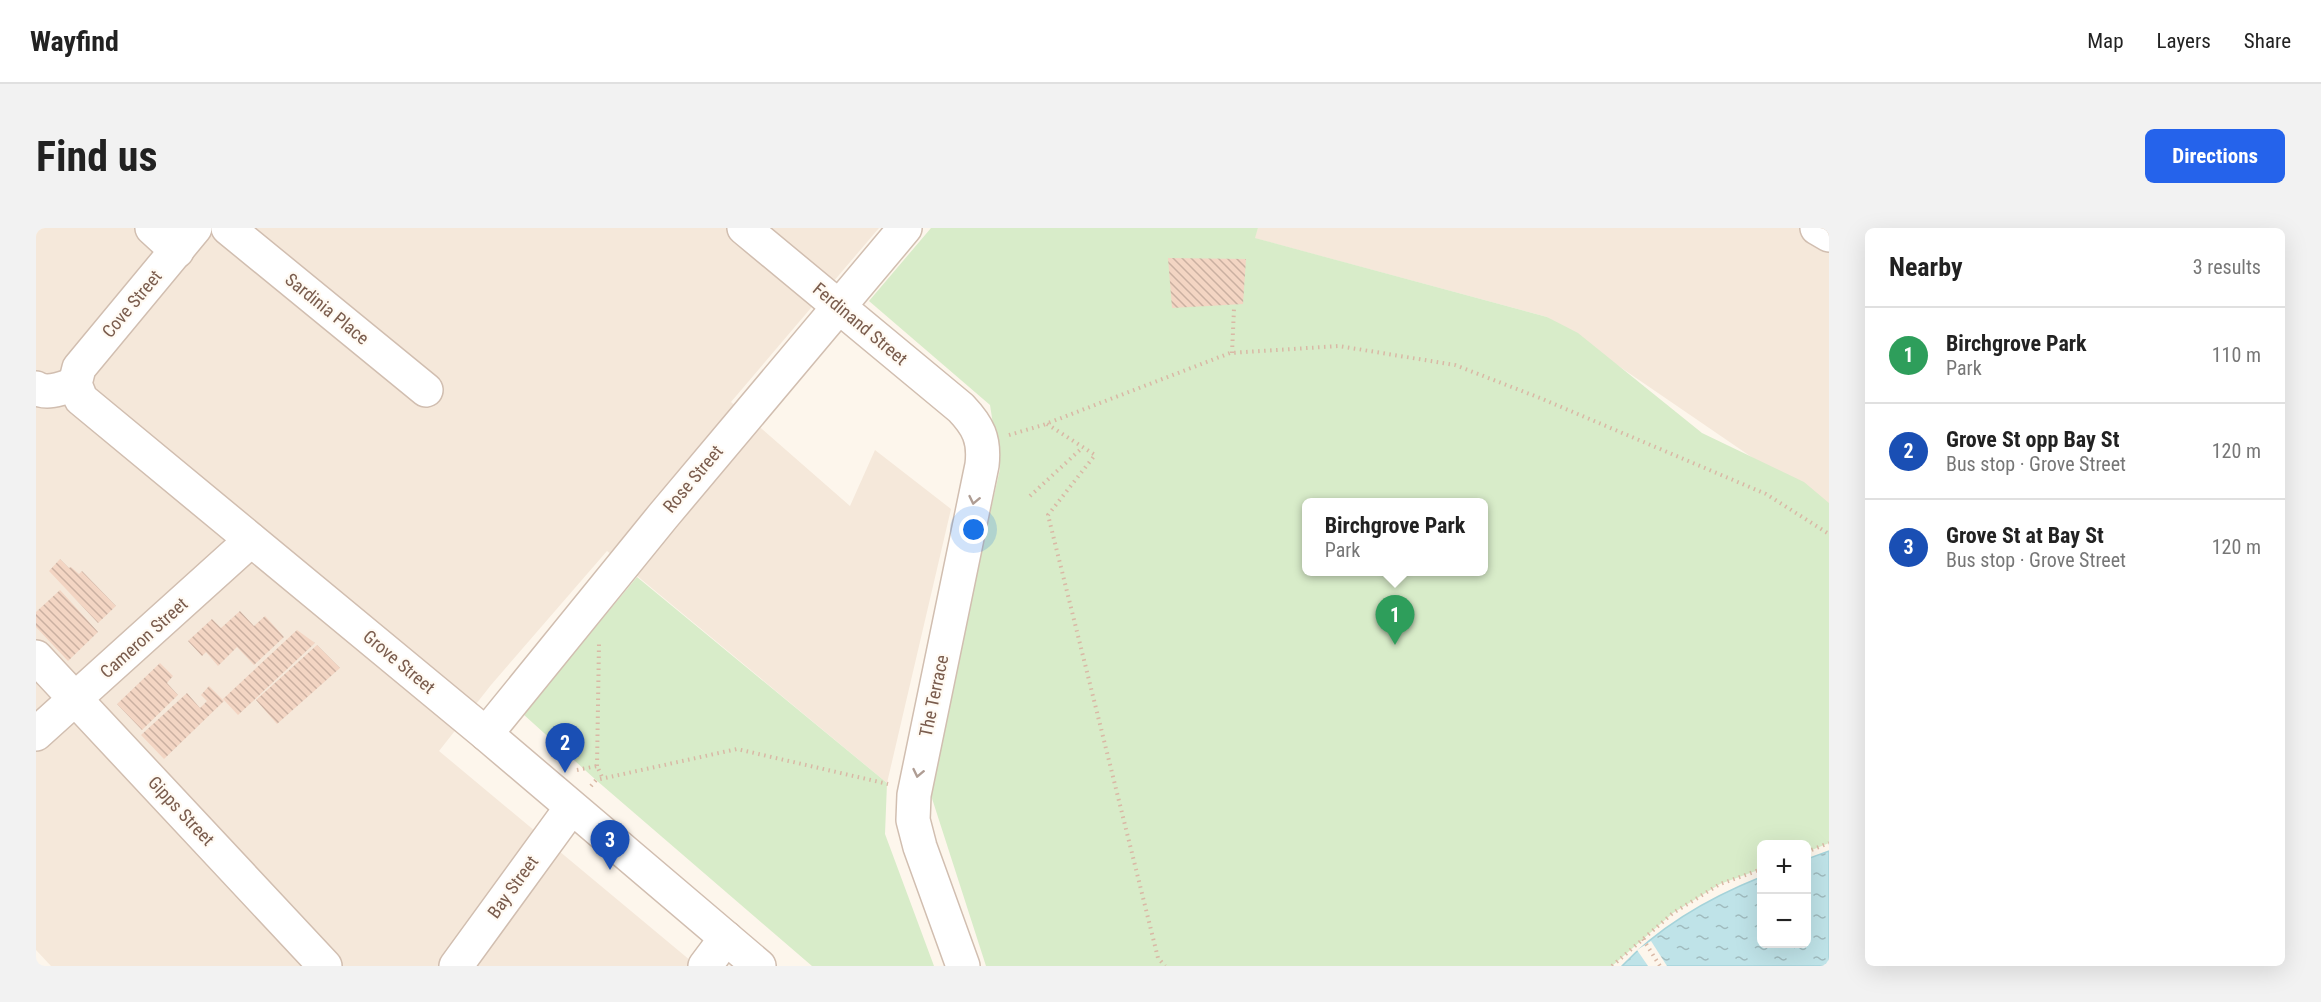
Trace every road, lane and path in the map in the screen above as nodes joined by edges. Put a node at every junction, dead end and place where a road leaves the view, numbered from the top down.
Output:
1 (152, 228) edge
2 (228, 228) edge
3 (744, 228) edge
4 (904, 228) edge
5 (1817, 228) edge
6 (1829, 235) edge
7 (186, 239) edge
8 (839, 307) junction
9 (1234, 309) dead end
10 (1232, 353) junction
11 (75, 384) junction
12 (36, 388) edge
13 (426, 390) dead end
14 (1047, 424) junction
15 (979, 433) junction
16 (1082, 448) junction
17 (1030, 496) dead end
18 (1829, 534) edge
19 (251, 540) junction
20 (599, 637) dead end
21 (36, 657) edge
22 (75, 699) junction
23 (36, 734) edge
24 (486, 734) junction
25 (597, 766) junction
26 (577, 770) dead end
27 (603, 779) junction
28 (914, 795) junction
29 (571, 808) junction
30 (1829, 843) edge
31 (1811, 850) edge
32 (1757, 870) edge
33 (726, 938) junction
34 (1642, 939) junction
35 (325, 966) edge
36 (456, 966) edge
37 (705, 966) edge
38 (759, 966) edge
39 (963, 966) edge
40 (1165, 966) edge
41 (1612, 966) edge
42 (1660, 966) edge

1 - 7 street
2 - 13 street, Sardinia Place
3 - 8 street, Ferdinand Street
4 - 8 street, Rose Street
5 - 6 street
7 - 11 street, Cove Street
8 - 15 street, Ferdinand Street
8 - 24 street, Rose Street
9 - 10 path
10 - 14 path
10 - 18 path
11 - 12 street
11 - 19 street, Grove Street
14 - 15 path
14 - 16 path
15 -> 28 street, The Terrace
16 - 17 path
16 - 40 path
19 - 22 street, Cameron Street
19 - 24 street, Grove Street
20 - 25 path
21 - 22 street, Gipps Street
22 - 23 street, Cameron Street
22 - 35 street, Gipps Street
24 - 29 street, Grove Street
25 - 26 path
25 - 27 path
27 - 28 path
27 - 29 path
28 - 39 street, The Terrace
29 - 33 street, Grove Street
29 - 36 street, Bay Street
30 - 31 path
32 - 34 path
33 - 37 street
33 - 38 street, Grove Street
34 - 41 path
34 - 42 path

